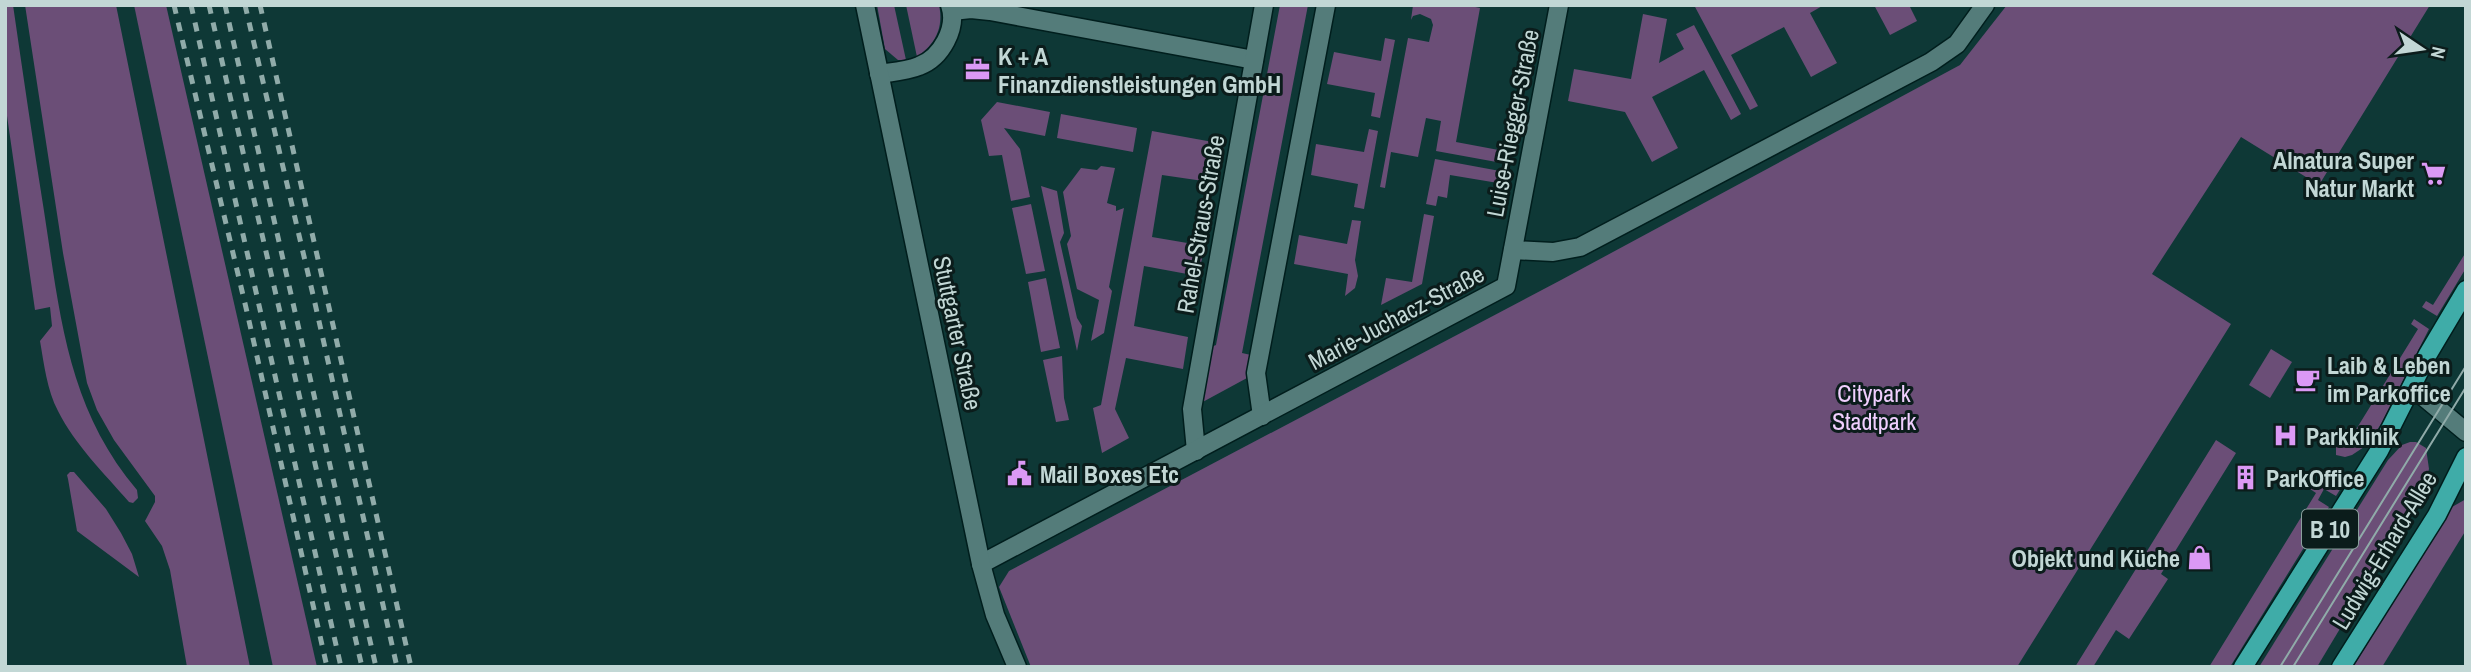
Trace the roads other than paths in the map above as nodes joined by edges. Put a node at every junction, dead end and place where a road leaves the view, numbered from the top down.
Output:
1 (864, 5) edge
2 (1264, 5) edge
3 (1326, 5) edge
4 (1559, 5) edge
5 (1985, 5) edge
6 (951, 8) edge
7 (1254, 60) junction
8 (879, 74) junction
9 (1513, 250) junction
10 (2466, 290) edge
11 (2412, 387) junction
12 (1262, 416) junction
13 (2466, 432) edge
14 (1196, 451) junction
15 (2466, 457) edge
16 (981, 564) junction
17 (1017, 667) edge
18 (2243, 667) edge
19 (2342, 667) edge

1 - 8 street, Stuttgarter Straße
2 - 7 street, Rahel-Straus-Straße
3 - 12 street
4 - 9 street, Luise-Riegger-Straße
5 - 9 street
6 - 7 street
6 - 8 street
7 - 14 street, Rahel-Straus-Straße
8 - 16 street, Stuttgarter Straße
9 - 12 street, Marie-Juchacz-Straße
10 - 11 main road, B 10
11 - 13 street
11 - 18 main road, B 10
12 - 14 street, Marie-Juchacz-Straße
14 - 16 street, Marie-Juchacz-Straße
15 - 19 main road, Ludwig-Erhard-Allee
16 - 17 street, Stuttgarter Straße

